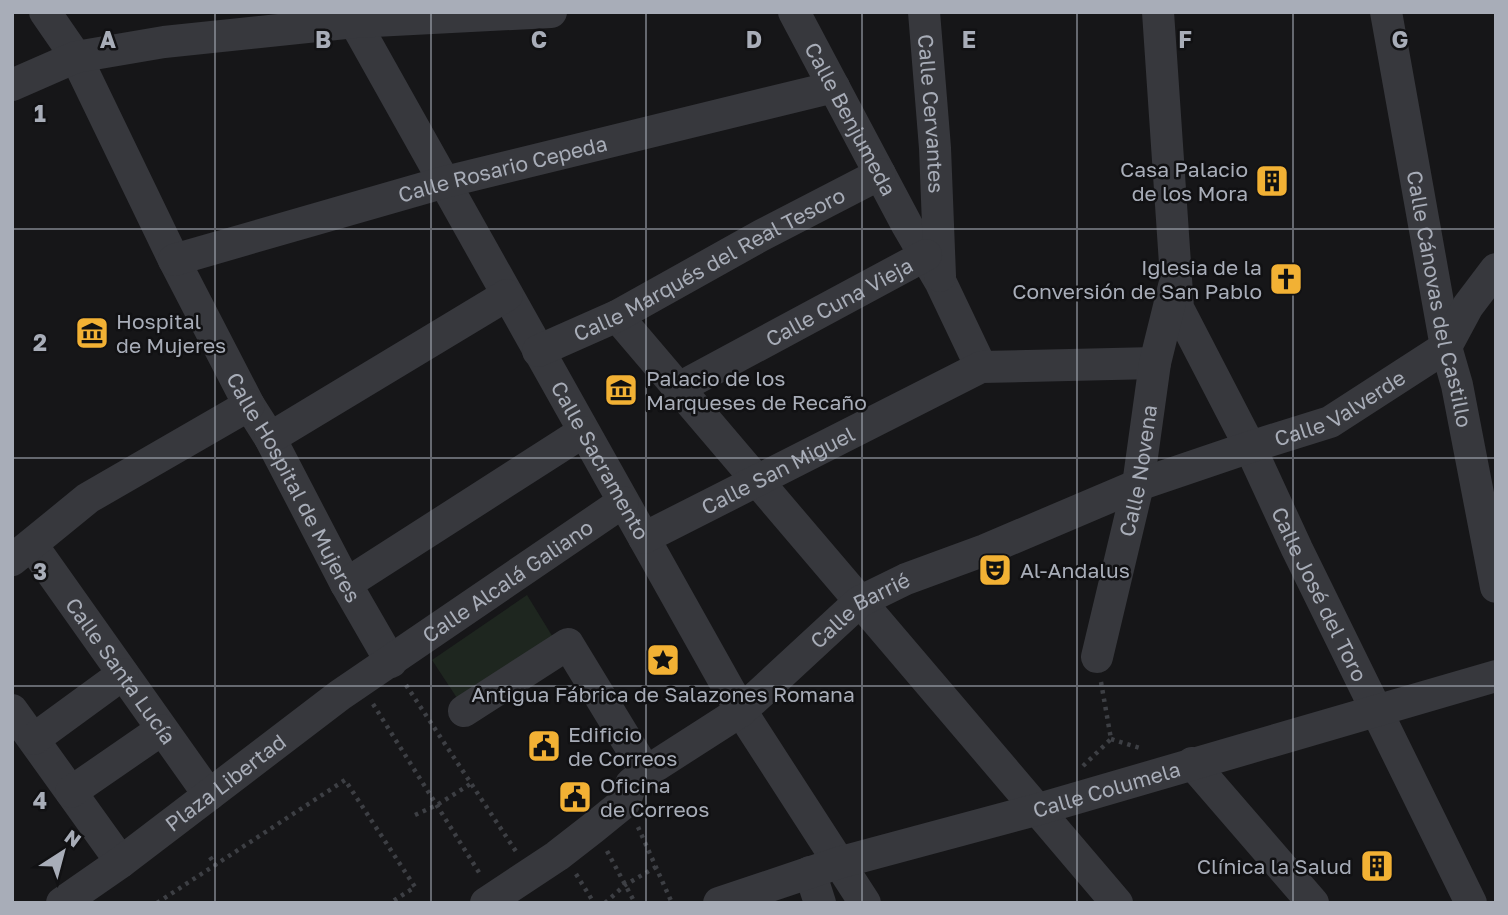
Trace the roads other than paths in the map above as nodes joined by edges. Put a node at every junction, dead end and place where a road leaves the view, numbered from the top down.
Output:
1 (45, 12) edge
2 (551, 12) edge
3 (794, 12) edge
4 (924, 12) edge
5 (1158, 12) edge
6 (1386, 12) edge
7 (510, 14) edge
8 (352, 17) edge
9 (224, 24) edge
10 (76, 58) junction
11 (12, 85) edge
12 (834, 87) junction
13 (880, 174) junction
14 (445, 182) junction
15 (938, 213) junction
16 (907, 225) junction
17 (926, 256) junction
18 (174, 260) junction
19 (1496, 269) edge
20 (941, 283) junction
21 (1175, 285) junction
22 (507, 295) junction
23 (617, 316) junction
24 (1446, 347) junction
25 (538, 351) junction
26 (1155, 363) junction
27 (981, 367) junction
28 (677, 389) junction
29 (249, 405) junction
30 (583, 432) junction
31 (270, 438) junction
32 (1250, 447) junction
33 (756, 480) junction
34 (1138, 485) junction
35 (623, 502) junction
36 (644, 538) junction
37 (22, 553) edge
38 (346, 584) junction
39 (1496, 587) edge
40 (859, 601) junction
41 (1097, 657) road end
42 (391, 662) junction
43 (123, 674) junction
44 (1496, 676) edge
45 (12, 710) edge
46 (464, 711) dead end
47 (741, 711) junction
48 (1377, 712) junction
49 (161, 730) junction
50 (34, 738) junction
51 (1192, 763) junction
52 (646, 772) junction
53 (71, 792) junction
54 (209, 795) junction
55 (1039, 809) junction
56 (121, 862) junction
57 (824, 868) junction
58 (490, 900) edge
59 (62, 903) edge
60 (719, 903) edge
61 (820, 903) edge
62 (864, 903) edge
63 (1117, 903) edge
64 (1313, 903) edge
65 (1471, 903) edge

1 - 10 street, Calle Hospital de Mujeres
2 - 7 street
3 - 12 street, Calle Benjumeda
4 - 15 street, Calle Cervantes
5 - 21 street
6 - 24 street, Calle Cánovas del Castillo
7 - 8 street
8 - 9 street
8 - 14 street, Calle Sacramento
9 - 10 street
10 - 11 street
10 - 18 street, Calle Hospital de Mujeres
12 - 13 street, Calle Benjumeda
12 - 14 street, Calle Rosario Cepeda
13 - 16 street, Calle Benjumeda
13 - 23 street, Calle Marqués del Real Tesoro
14 - 18 street, Calle Rosario Cepeda
14 - 22 street, Calle Sacramento
15 - 16 street
15 - 20 street, Calle Cervantes
16 - 17 street, Calle Benjumeda
17 - 20 street, Calle Benjumeda
17 - 28 street, Calle Cuna Vieja
18 - 29 street, Calle Hospital de Mujeres
19 - 24 street, Calle Valverde
20 - 27 street, Calle Benjumeda
21 - 26 street, Calle Novena
21 - 32 street, Calle José del Toro
22 - 25 street, Calle Sacramento
22 - 31 street
23 - 25 street, Calle Marqués del Real Tesoro
23 - 28 street
24 - 32 street, Calle Valverde
24 - 39 street, Calle Cánovas del Castillo
25 - 30 street, Calle Sacramento
26 - 27 street, Calle San Miguel
26 - 34 street, Calle Novena
27 - 33 street, Calle San Miguel
28 - 33 street
29 - 31 street, Calle Hospital de Mujeres
29 - 37 street
30 - 35 street, Calle Sacramento
30 - 38 street
31 - 38 street, Calle Hospital de Mujeres
32 - 34 street, Calle Valverde
32 - 48 street, Calle José del Toro
33 - 36 street, Calle San Miguel
33 - 40 street
34 - 40 street, Calle Barrié
34 - 41 street, Calle Novena
35 - 36 street, Calle Sacramento
35 - 42 street, Calle Alcalá Galiano
36 - 47 street, Calle Sacramento
37 - 43 street, Calle Santa Lucía
38 - 42 street, Calle Hospital de Mujeres
40 - 47 street, Calle Barrié
40 - 55 street
42 - 54 street, Plaza Libertad
43 - 49 street, Calle Santa Lucía
43 - 50 street
44 - 48 street, Calle Columela
45 - 50 street
46 - 52 street
47 - 52 street, Calle Barrié
47 - 57 street, Calle Sacramento
48 - 51 street, Calle Columela
48 - 65 street, Calle José del Toro
49 - 53 street
49 - 54 street, Calle Santa Lucía
50 - 53 street
51 - 55 street, Calle Columela
51 - 64 street
52 - 58 street, Calle Barrié
53 - 56 street
54 - 56 street, Plaza Libertad
55 - 57 street, Calle Columela
55 - 63 street
56 - 59 street, Plaza Libertad
57 - 60 street, Calle Columela
57 - 61 street
57 - 62 street, Calle Sacramento

